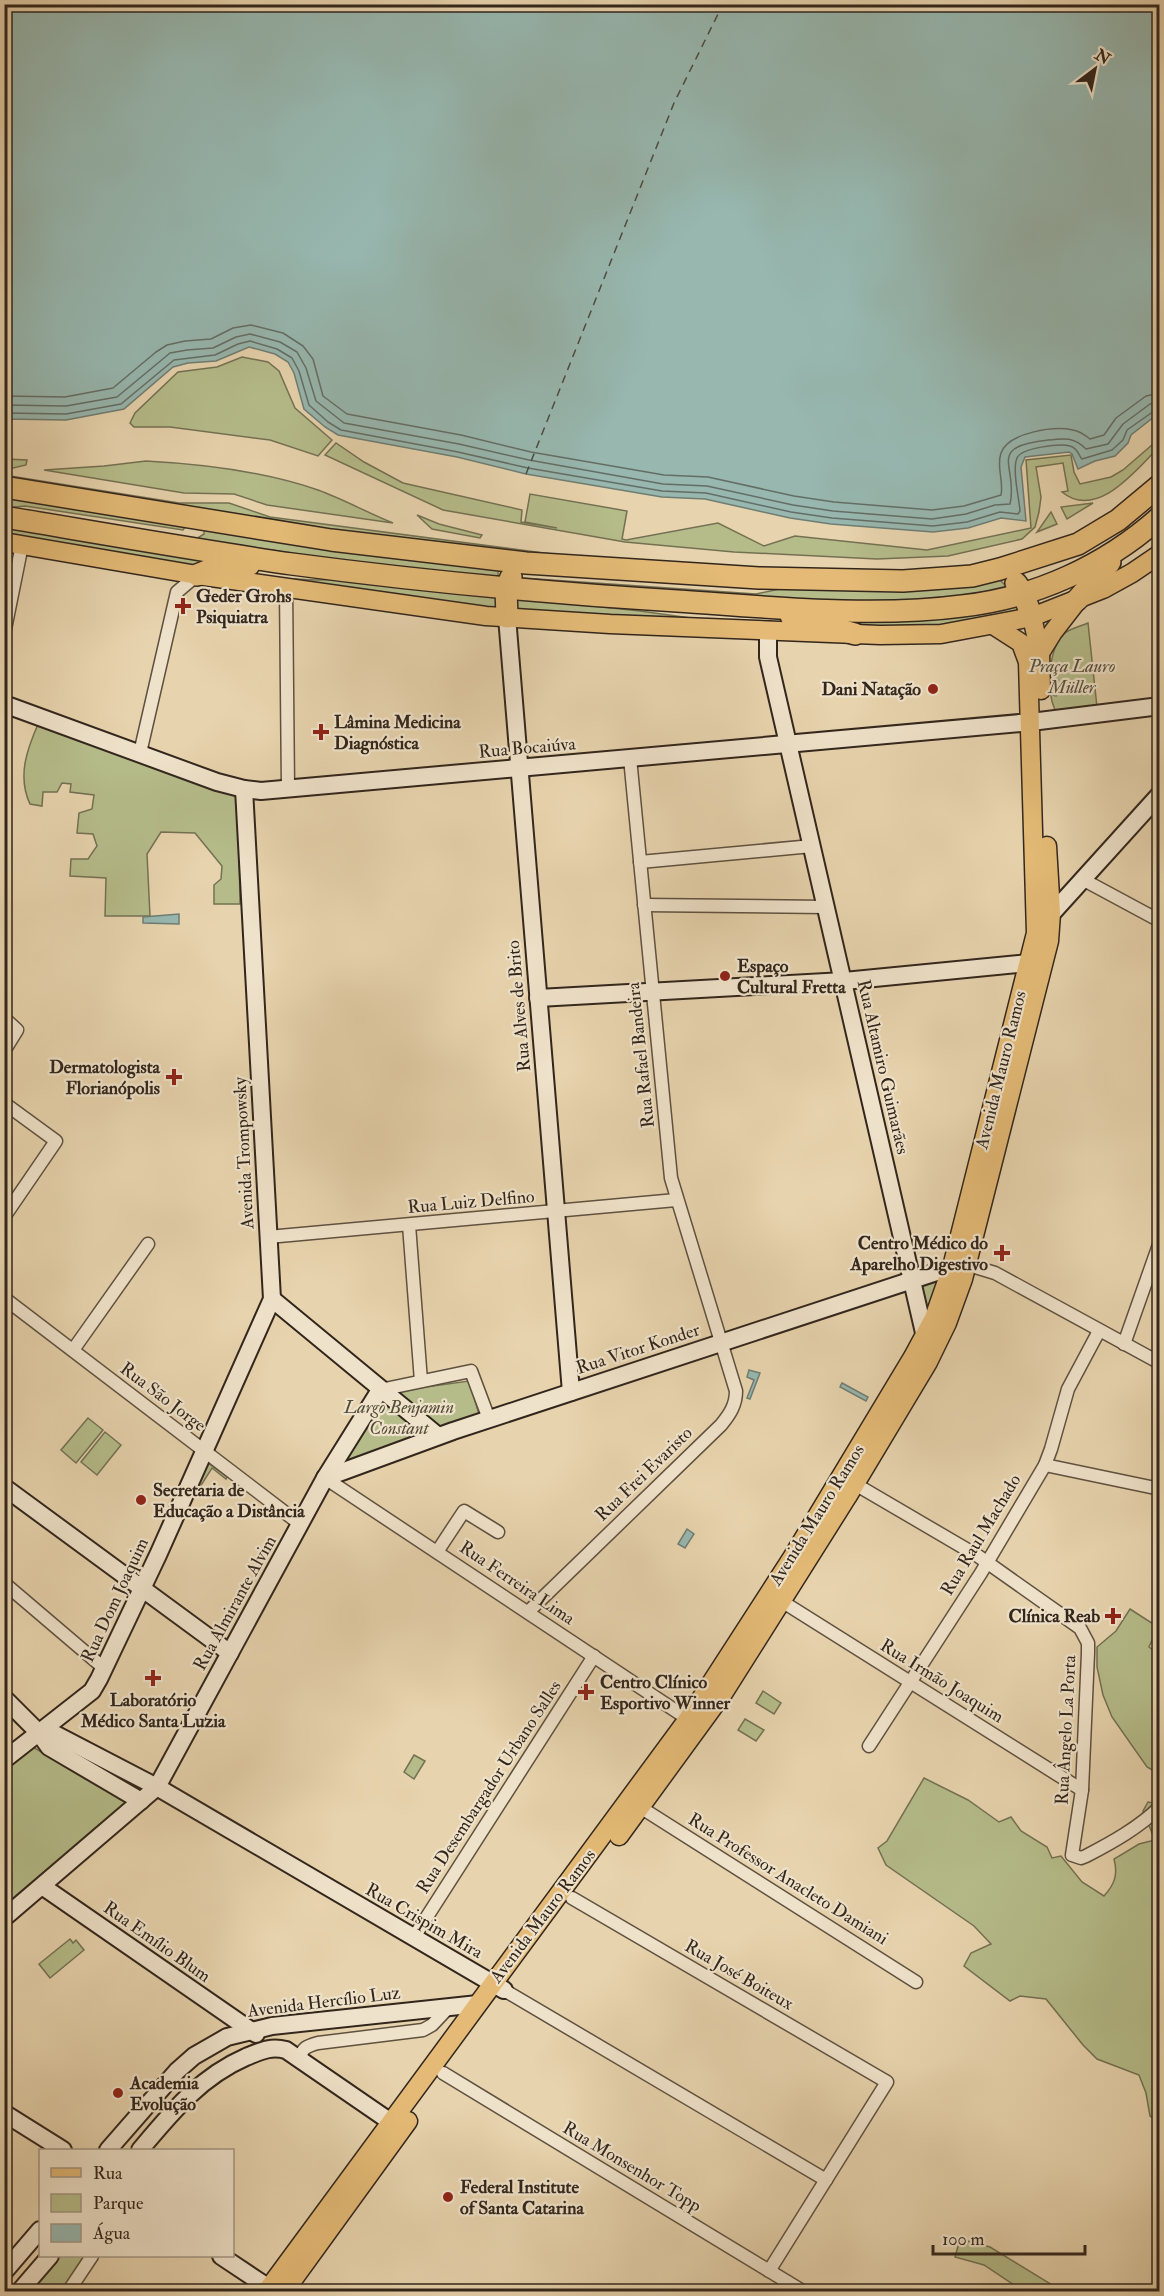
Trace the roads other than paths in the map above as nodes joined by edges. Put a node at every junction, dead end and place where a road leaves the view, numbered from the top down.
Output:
1 (1160, 485) edge
2 (4, 487) edge
3 (4, 517) edge
4 (196, 519) junction
5 (1155, 522) edge
6 (13, 543) edge
7 (165, 543) junction
8 (1123, 545) junction
9 (1160, 554) edge
10 (526, 563) junction
11 (292, 564) junction
12 (1000, 569) junction
13 (197, 575) junction
14 (286, 588) junction
15 (506, 589) junction
16 (1023, 593) junction
17 (1077, 600) junction
18 (756, 606) junction
19 (507, 617) junction
20 (1032, 617) junction
21 (993, 625) junction
22 (768, 630) junction
23 (4, 634) edge
24 (855, 634) junction
25 (1040, 653) junction
26 (4, 704) edge
27 (1160, 706) edge
28 (1036, 722) junction
29 (789, 744) junction
30 (140, 753) junction
31 (630, 758) junction
32 (519, 768) junction
33 (244, 789) junction
34 (288, 789) junction
35 (1160, 794) edge
36 (812, 846) junction
37 (640, 862) junction
38 (1082, 879) junction
39 (644, 905) junction
40 (826, 907) junction
41 (1051, 913) junction
42 (1160, 921) edge
43 (1036, 933) junction
44 (1028, 963) junction
45 (844, 981) junction
46 (652, 992) junction
47 (538, 998) junction
48 (4, 1018) edge
49 (4, 1051) edge
50 (4, 1103) edge
51 (676, 1200) junction
52 (555, 1212) junction
53 (4, 1217) edge
54 (409, 1225) junction
55 (268, 1237) junction
56 (1160, 1242) edge
57 (148, 1244) dead end
58 (959, 1267) junction
59 (912, 1281) junction
60 (4, 1298) edge
61 (272, 1299) junction
62 (1099, 1330) junction
63 (925, 1337) junction
64 (721, 1342) junction
65 (1124, 1344) junction
66 (73, 1350) junction
67 (1160, 1363) edge
68 (421, 1381) junction
69 (380, 1390) junction
70 (571, 1392) junction
71 (489, 1419) junction
72 (422, 1423) junction
73 (438, 1436) junction
74 (419, 1443) junction
75 (205, 1451) junction
76 (1045, 1465) junction
77 (325, 1478) junction
78 (855, 1484) junction
79 (4, 1487) edge
80 (1160, 1489) edge
81 (300, 1524) junction
82 (498, 1532) dead end
83 (437, 1552) junction
84 (987, 1562) junction
85 (4, 1583) edge
86 (143, 1589) junction
87 (783, 1602) junction
88 (528, 1612) junction
89 (230, 1653) junction
90 (594, 1656) junction
91 (105, 1669) junction
92 (909, 1682) junction
93 (4, 1698) edge
94 (694, 1723) junction
95 (39, 1733) junction
96 (869, 1746) dead end
97 (4, 1760) edge
98 (157, 1787) junction
99 (1082, 1790) junction
100 (141, 1801) junction
101 (640, 1807) junction
102 (1160, 1807) edge
103 (42, 1886) junction
104 (572, 1898) junction
105 (4, 1918) edge
106 (414, 1937) junction
107 (916, 1982) dead end
108 (498, 1987) junction
109 (448, 2007) junction
110 (481, 2011) junction
111 (298, 2024) junction
112 (250, 2030) junction
113 (265, 2050) junction
114 (286, 2050) junction
115 (300, 2060) junction
116 (443, 2073) junction
117 (4, 2113) edge
118 (397, 2126) junction
119 (60, 2149) edge
120 (110, 2149) edge
121 (142, 2149) edge
122 (826, 2180) junction
123 (39, 2231) edge
124 (49, 2257) edge
125 (91, 2257) edge
126 (222, 2257) edge
127 (769, 2271) junction
128 (4, 2272) edge
129 (273, 2291) edge
130 (19, 2292) edge
131 (68, 2292) edge
132 (804, 2292) edge

1 - 12 highway
2 - 4 highway
3 - 7 highway
4 - 7 highway
4 - 10 highway
5 - 8 highway
6 - 13 main road
6 - 23 street
7 - 11 highway
8 - 16 highway
8 - 17 highway
9 - 17 main road
10 - 12 highway
10 - 15 highway
11 - 13 highway
11 - 15 highway
12 - 16 highway
13 - 14 main road
13 - 30 street
14 - 19 main road
14 - 34 street
15 - 18 highway
15 - 19 highway
16 - 18 highway
16 - 20 highway
17 - 20 main road
17 - 25 main road
18 - 24 highway
19 - 22 main road
19 - 32 main road, Rua Alves de Brito
20 - 21 main road
20 - 25 main road, Avenida Mauro Ramos
21 - 24 main road
21 - 28 main road, Avenida Mauro Ramos
22 - 24 main road
22 - 29 main road, Rua Altamiro Guimarães
25 - 28 main road, Avenida Mauro Ramos
26 - 30 main road, Rua Bocaiúva
27 - 28 main road, Rua Bocaiúva
28 - 29 main road, Rua Bocaiúva
28 - 41 main road, Avenida Mauro Ramos
28 - 43 main road, Avenida Mauro Ramos
29 - 31 main road, Rua Bocaiúva
29 - 36 main road, Rua Altamiro Guimarães
30 - 33 main road, Rua Bocaiúva
31 - 32 main road, Rua Bocaiúva
31 - 37 street, Rua Rafael Bandeira
32 - 34 main road, Rua Bocaiúva
32 - 47 main road, Rua Alves de Brito
33 - 34 main road, Rua Bocaiúva
33 - 55 main road, Avenida Trompowsky
35 - 38 main road
36 - 37 street
36 - 40 main road, Rua Altamiro Guimarães
37 - 39 street, Rua Rafael Bandeira
38 - 41 main road
38 - 42 street
39 - 40 street
39 - 46 street, Rua Rafael Bandeira
40 - 45 main road, Rua Altamiro Guimarães
41 - 43 main road
41 - 58 main road, Avenida Mauro Ramos
43 - 44 main road, Avenida Mauro Ramos
44 - 45 main road
44 - 58 main road, Avenida Mauro Ramos
45 - 46 main road
45 - 59 main road, Rua Altamiro Guimarães
46 - 47 main road
46 - 51 street, Rua Rafael Bandeira
47 - 52 main road, Rua Alves de Brito
48 - 49 street
50 - 53 street
51 - 52 street, Rua Luiz Delfino
51 - 64 street, Rua Rafael Bandeira
52 - 54 street, Rua Luiz Delfino
52 - 70 main road, Rua Alves de Brito
54 - 55 street, Rua Luiz Delfino
54 - 68 street
55 - 61 main road, Avenida Trompowsky
56 - 65 street
57 - 66 street
58 - 59 main road, Rua Vitor Konder
58 - 62 street
58 - 63 main road, Avenida Mauro Ramos
58 - 78 main road, Avenida Mauro Ramos
59 - 63 main road, Rua Altamiro Guimarães
59 - 64 main road, Rua Vitor Konder
60 - 66 street, Rua São Jorge
61 - 69 main road
61 - 75 main road, Rua Dom Joaquim
62 - 65 street
62 - 76 street, Rua Raul Machado
63 - 94 main road, Avenida Mauro Ramos
64 - 70 main road, Rua Vitor Konder
64 - 88 street, Rua Frei Evaristo
65 - 67 street
66 - 75 street, Rua São Jorge
68 - 69 street
68 - 71 street
69 - 72 main road
69 - 77 main road, Rua Almirante Alvim
70 - 71 main road, Rua Vitor Konder
71 - 73 main road, Rua Vitor Konder
72 - 73 main road
72 - 74 main road
73 - 74 main road, Rua Vitor Konder
74 - 77 main road, Rua Vitor Konder
75 - 81 street, Rua São Jorge
75 - 86 main road, Rua Dom Joaquim
76 - 80 street
76 - 84 street, Rua Raul Machado
77 - 81 main road, Rua Almirante Alvim
77 - 83 street, Rua Ferreira Lima
78 - 84 street, Rua Ângelo La Porta
78 - 87 main road, Avenida Mauro Ramos
79 - 86 main road
81 - 89 main road, Rua Almirante Alvim
82 - 83 street
83 - 88 street, Rua Ferreira Lima
84 - 92 street, Rua Raul Machado
84 - 99 street, Rua Ângelo La Porta
85 - 91 street
86 - 89 main road
86 - 91 main road, Rua Dom Joaquim
87 - 92 street, Rua Irmão Joaquim
87 - 94 main road, Avenida Mauro Ramos
88 - 90 street, Rua Ferreira Lima
89 - 98 main road, Rua Almirante Alvim
90 - 94 street, Rua Ferreira Lima
90 - 106 street, Rua Desembargador Urbano Salles
91 - 95 main road, Rua Dom Joaquim
92 - 96 street, Rua Raul Machado
92 - 99 street, Rua Irmão Joaquim
93 - 95 main road
94 - 101 main road, Avenida Mauro Ramos
94 - 108 main road, Avenida Mauro Ramos
95 - 97 main road, Rua Dom Joaquim
95 - 98 main road, Rua Crispim Mira
95 - 100 main road
98 - 100 main road, Rua Almirante Alvim
98 - 106 main road, Rua Crispim Mira
99 - 102 street, Rua Ângelo La Porta
100 - 103 main road, Rua Almirante Alvim
101 - 104 main road, Avenida Mauro Ramos
101 - 107 street, Rua Professor Anacleto Damiani
103 - 105 main road, Rua Almirante Alvim
103 - 112 main road, Rua Emílio Blum
104 - 108 main road, Avenida Mauro Ramos
104 - 122 street, Rua José Boiteux
106 - 108 main road, Rua Crispim Mira
108 - 110 main road, Avenida Mauro Ramos
108 - 122 street, Rua Crispim Mira
109 - 110 main road, Avenida Hercílio Luz
109 - 111 main road, Avenida Hercílio Luz
109 - 115 street
110 - 116 main road, Avenida Mauro Ramos
110 - 118 main road, Avenida Mauro Ramos
111 - 112 main road, Avenida Hercílio Luz
111 - 114 main road
112 - 113 main road, Rua Emílio Blum
112 - 120 main road, Avenida Hercílio Luz
113 - 114 main road
113 - 121 main road
114 - 115 main road
115 - 118 main road
116 - 118 main road, Avenida Mauro Ramos
116 - 127 street, Rua Monsenhor Topp
117 - 119 main road
118 - 129 main road, Avenida Mauro Ramos
122 - 127 street
123 - 128 main road
124 - 130 main road
125 - 131 street
126 - 129 main road
127 - 132 street, Rua Monsenhor Topp

